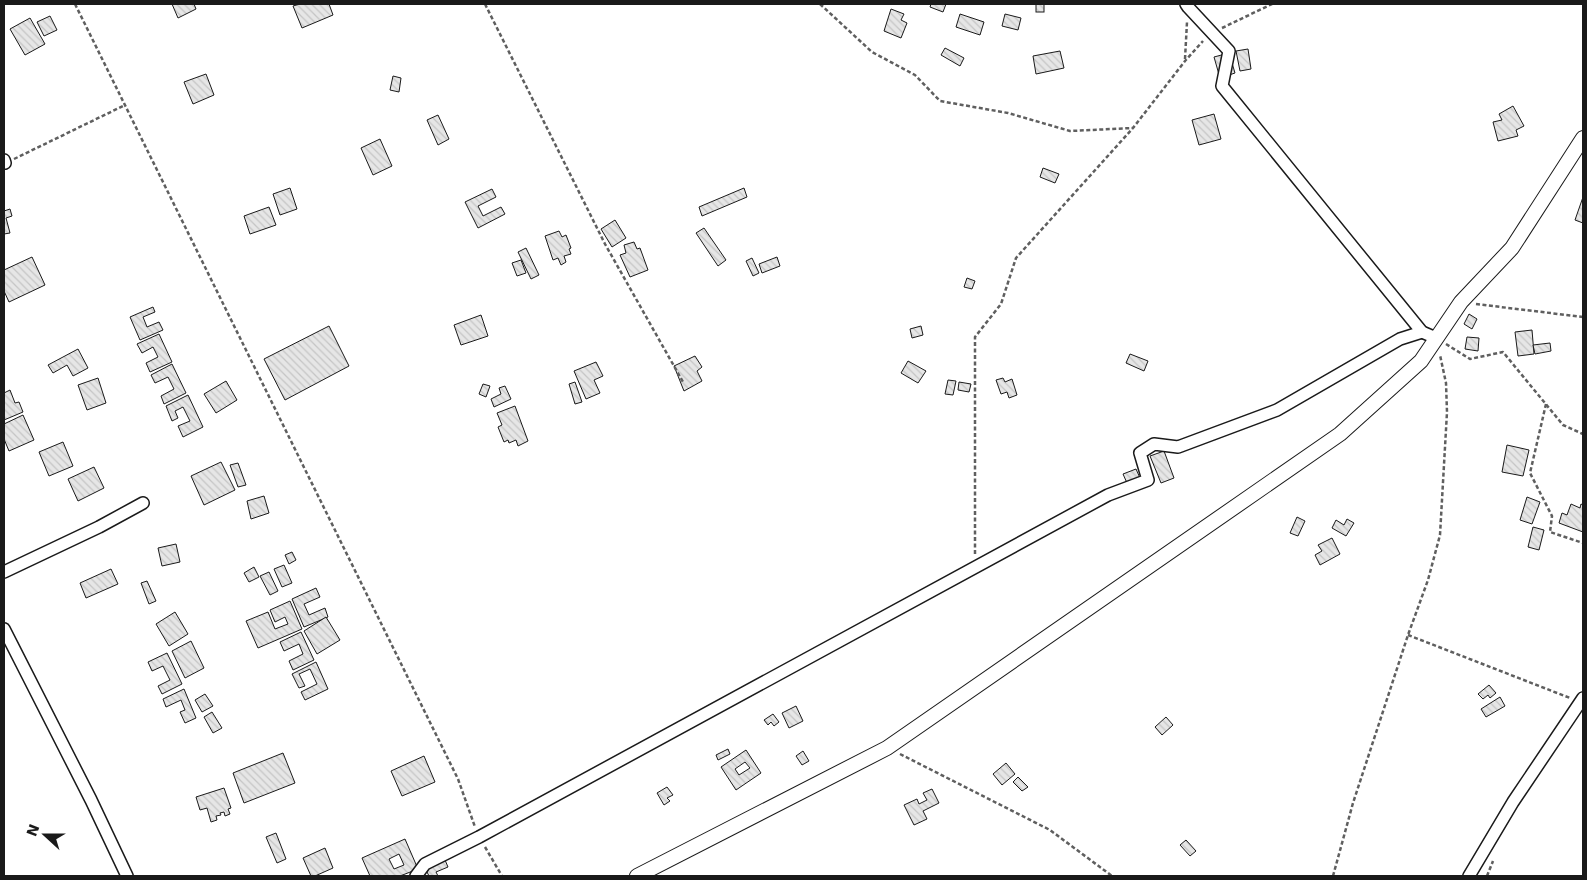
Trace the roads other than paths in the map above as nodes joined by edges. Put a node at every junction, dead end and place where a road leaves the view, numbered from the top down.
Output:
1 (1187, 6) edge
2 (1583, 138) edge
3 (1422, 332) junction
4 (1436, 338) junction
5 (143, 503) dead end
6 (4, 572) edge
7 (4, 629) edge
8 (1582, 700) edge
9 (127, 876) edge
10 (416, 876) edge
11 (636, 876) edge
12 (1468, 876) edge

1 - 3 street
2 - 4 street
3 - 4 street
3 - 10 street
4 - 11 street
5 - 6 street
7 - 9 street
8 - 12 street

